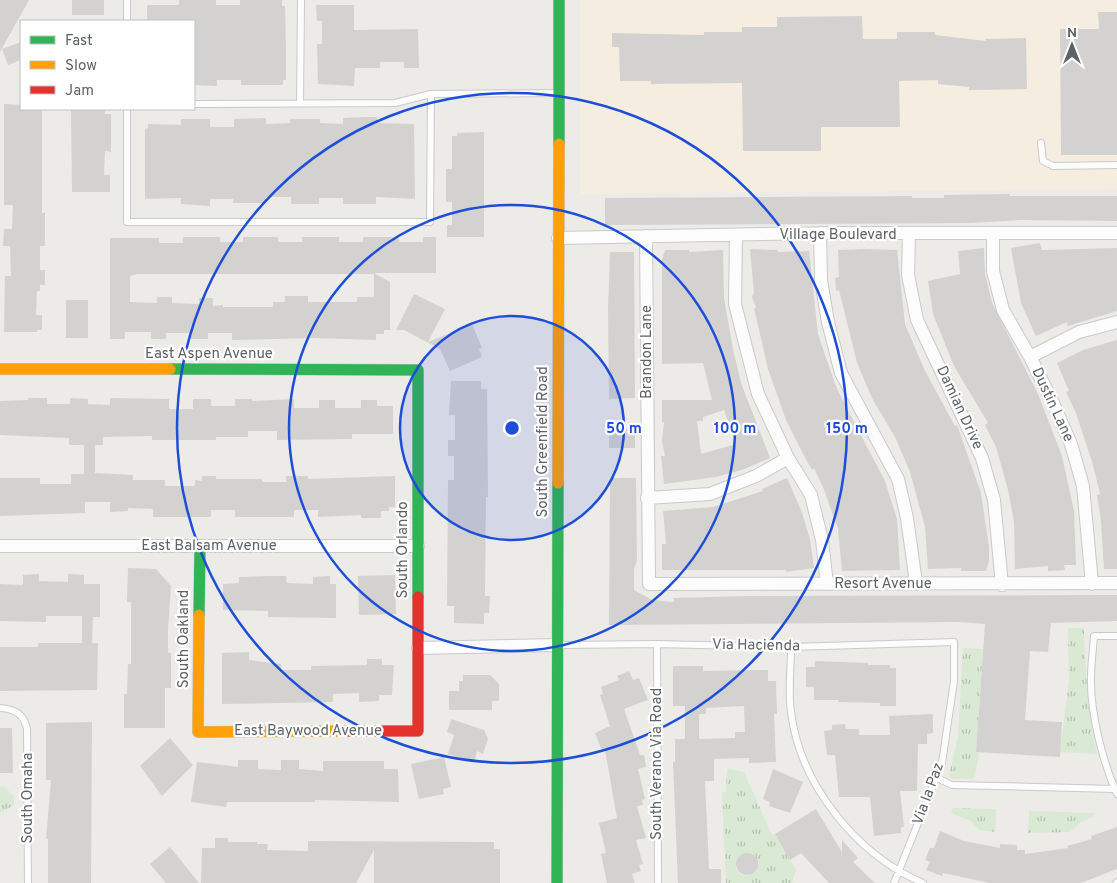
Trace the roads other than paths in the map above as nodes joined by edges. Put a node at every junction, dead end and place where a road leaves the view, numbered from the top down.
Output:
1 (127, 0) edge
2 (301, 0) edge
3 (559, 0) edge
4 (127, 20) edge
5 (558, 93) junction
6 (431, 94) junction
7 (300, 103) junction
8 (195, 104) edge
9 (127, 110) edge
10 (1042, 143) dead end
11 (1117, 165) edge
12 (820, 233) junction
13 (993, 233) junction
14 (1117, 233) edge
15 (909, 235) junction
16 (646, 236) junction
17 (736, 236) junction
18 (558, 238) junction
19 (1117, 322) edge
20 (1030, 357) junction
21 (0, 369) edge
22 (418, 370) joint
23 (788, 458) junction
24 (647, 498) junction
25 (0, 546) edge
26 (200, 546) junction
27 (418, 546) junction
28 (916, 583) junction
29 (649, 584) joint
30 (827, 584) junction
31 (1092, 584) junction
32 (1117, 584) edge
33 (1002, 585) junction
34 (1117, 636) edge
35 (954, 642) joint
36 (657, 644) junction
37 (559, 645) junction
38 (791, 647) junction
39 (418, 648) junction
40 (0, 708) edge
41 (418, 731) joint
42 (198, 732) joint
43 (936, 778) junction
44 (1116, 792) edge
45 (899, 873) junction
46 (28, 883) edge
47 (557, 883) edge
48 (658, 883) edge
49 (894, 883) edge
50 (923, 883) edge

1 - 4 lane
2 - 7 lane
3 - 5 street, South Greenfield Road
5 - 6 lane
5 - 18 street, South Greenfield Road
6 - 7 lane
6 - 9 lane
7 - 8 lane
10 - 11 lane
12 - 15 street, Village Boulevard
12 - 17 street, Village Boulevard
12 - 28 street
13 - 14 street, Village Boulevard
13 - 15 street, Village Boulevard
13 - 20 street, Dustin Lane
15 - 33 street, Damian Drive
16 - 17 street, Village Boulevard
16 - 18 street, Village Boulevard
16 - 24 street, Brandon Lane
17 - 23 street
18 - 37 street, South Greenfield Road
19 - 20 street
20 - 31 street, Dustin Lane
21 - 22 street, East Aspen Avenue
22 - 27 street, South Orlando
23 - 24 street
23 - 30 street
24 - 29 street, Brandon Lane
25 - 26 street, East Balsam Avenue
26 - 27 street, East Balsam Avenue
26 - 42 street, South Oakland
27 - 39 street, South Orlando
28 - 30 street, Resort Avenue
28 - 33 street, Resort Avenue
29 - 30 street, Resort Avenue
31 - 32 street, Resort Avenue
31 - 33 street, Resort Avenue
34 - 44 lane
35 - 38 lane, Via Hacienda
35 - 43 lane, Via la Paz
36 - 37 lane, Via Hacienda
36 - 38 lane, Via Hacienda
36 - 48 lane, South Verano Via Road
37 - 39 street
37 - 47 street, South Greenfield Road
38 - 45 lane
39 - 41 street, South Orlando
40 - 46 lane, South Omaha
41 - 42 street, East Baywood Avenue
43 - 44 lane
43 - 45 lane, Via la Paz
45 - 49 lane, Via la Paz
45 - 50 lane

